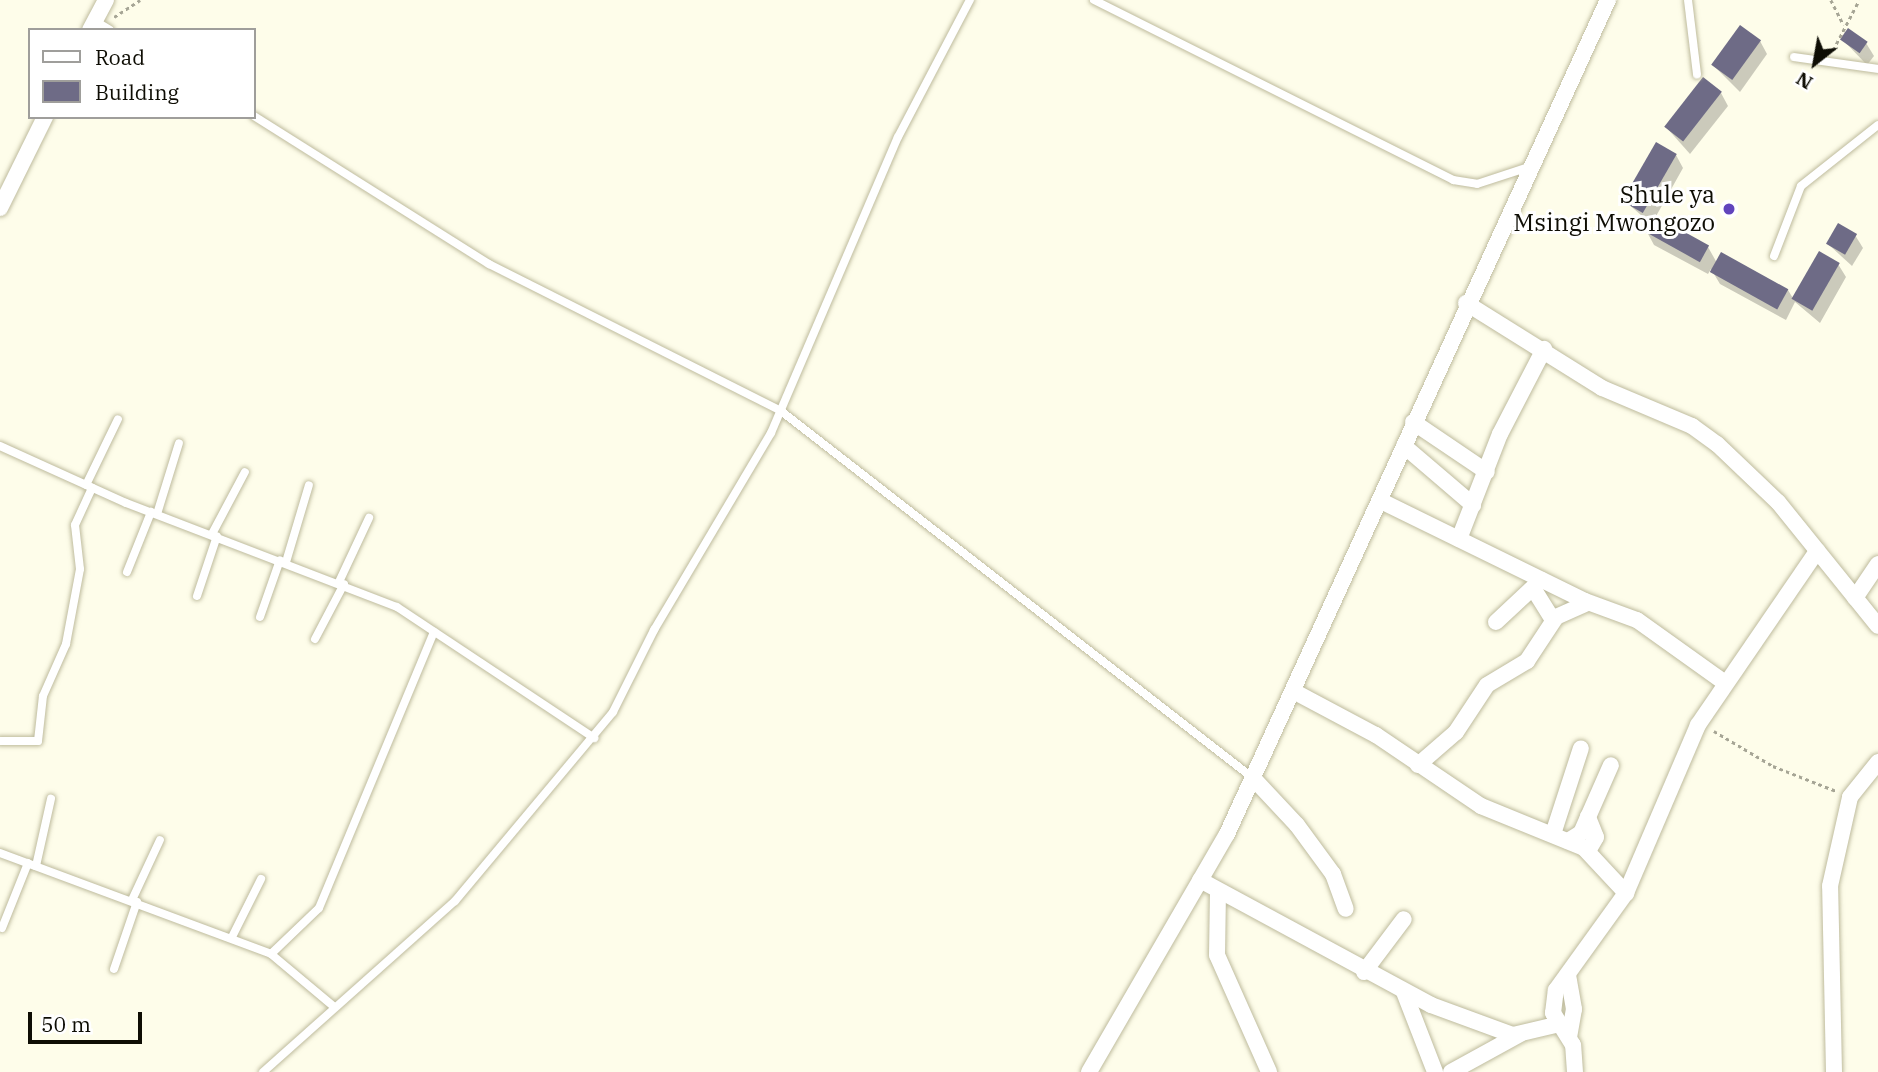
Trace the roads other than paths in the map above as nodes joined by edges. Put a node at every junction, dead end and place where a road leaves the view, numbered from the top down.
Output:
1 (106, 0) edge
2 (970, 0) edge
3 (1094, 0) edge
4 (1608, 0) edge
5 (1688, 0) edge
6 (100, 26) edge
7 (1794, 57) dead end
8 (1878, 69) edge
9 (1697, 74) dead end
10 (256, 117) edge
11 (44, 119) edge
12 (1878, 125) edge
13 (1532, 166) junction
14 (0, 208) edge
15 (1774, 256) dead end
16 (1466, 303) junction
17 (1544, 348) junction
18 (780, 411) junction
19 (118, 419) dead end
20 (1413, 422) junction
21 (179, 443) dead end
22 (0, 446) edge
23 (1404, 446) junction
24 (245, 472) dead end
25 (1487, 472) junction
26 (309, 485) dead end
27 (89, 486) junction
28 (1381, 501) junction
29 (1473, 505) junction
30 (154, 513) junction
31 (369, 519) dead end
32 (214, 535) junction
33 (1459, 539) junction
34 (1817, 551) junction
35 (283, 561) junction
36 (1878, 564) edge
37 (127, 572) dead end
38 (342, 583) junction
39 (1537, 584) junction
40 (197, 596) dead end
41 (1854, 598) junction
42 (1588, 603) junction
43 (260, 617) dead end
44 (1553, 620) junction
45 (1496, 622) dead end
46 (1878, 626) edge
47 (434, 632) junction
48 (315, 639) dead end
49 (1725, 683) junction
50 (1295, 692) junction
51 (594, 738) junction
52 (0, 741) edge
53 (1581, 748) dead end
54 (1878, 762) edge
55 (1419, 765) junction
56 (1611, 765) dead end
57 (1253, 778) junction
58 (51, 799) dead end
59 (1588, 817) junction
60 (1561, 838) junction
61 (160, 841) dead end
62 (1588, 852) junction
63 (0, 853) edge
64 (32, 864) junction
65 (261, 878) dead end
66 (1200, 880) junction
67 (1218, 891) junction
68 (1626, 893) junction
69 (134, 901) junction
70 (1346, 909) dead end
71 (1404, 919) dead end
72 (2, 928) dead end
73 (232, 937) junction
74 (271, 954) junction
75 (114, 969) dead end
76 (1364, 972) junction
77 (1404, 992) junction
78 (332, 1005) junction
79 (1564, 1030) junction
80 (1520, 1034) junction
81 (264, 1071) edge
82 (1089, 1072) edge
83 (1269, 1072) edge
84 (1435, 1072) edge
85 (1451, 1072) edge
86 (1575, 1072) edge
87 (1834, 1072) edge

1 - 6 street
2 - 18 lane
3 - 13 lane
4 - 13 street
5 - 9 lane
7 - 8 lane
10 - 18 lane
11 - 14 street
12 - 15 lane
13 - 16 street
16 - 17 street
16 - 20 street
17 - 25 street
17 - 34 street
18 - 51 lane
18 - 57 lane
19 - 27 lane
20 - 23 street
20 - 25 street
21 - 30 lane
22 - 27 lane
23 - 28 street
23 - 29 street
24 - 32 lane
25 - 29 street
26 - 35 lane
27 - 30 lane
27 - 52 lane
28 - 33 street
28 - 50 street
29 - 33 street
30 - 32 lane
30 - 37 lane
31 - 38 lane
32 - 35 lane
32 - 40 lane
33 - 39 street
34 - 41 street
34 - 49 street
35 - 38 lane
35 - 43 lane
36 - 41 street
38 - 47 lane
38 - 48 lane
39 - 42 street
39 - 44 street
39 - 45 street
41 - 46 street
42 - 44 street
42 - 49 street
44 - 55 street
47 - 51 lane
47 - 74 lane
49 - 68 street
50 - 55 street
50 - 57 street
51 - 78 lane
53 - 60 street
54 - 87 street
55 - 60 street
56 - 59 street
57 - 66 street
57 - 70 street
58 - 64 lane
59 - 60 street
59 - 62 street
60 - 62 street
61 - 69 lane
62 - 68 street
63 - 64 lane
64 - 69 lane
64 - 72 lane
65 - 73 lane
66 - 67 street
66 - 82 street
67 - 76 street
67 - 83 street
68 - 79 street
69 - 73 lane
69 - 75 lane
71 - 76 street
73 - 74 lane
74 - 78 lane
76 - 77 street
77 - 80 street
77 - 84 street
78 - 81 lane
79 - 80 street
79 - 86 street
80 - 85 street

